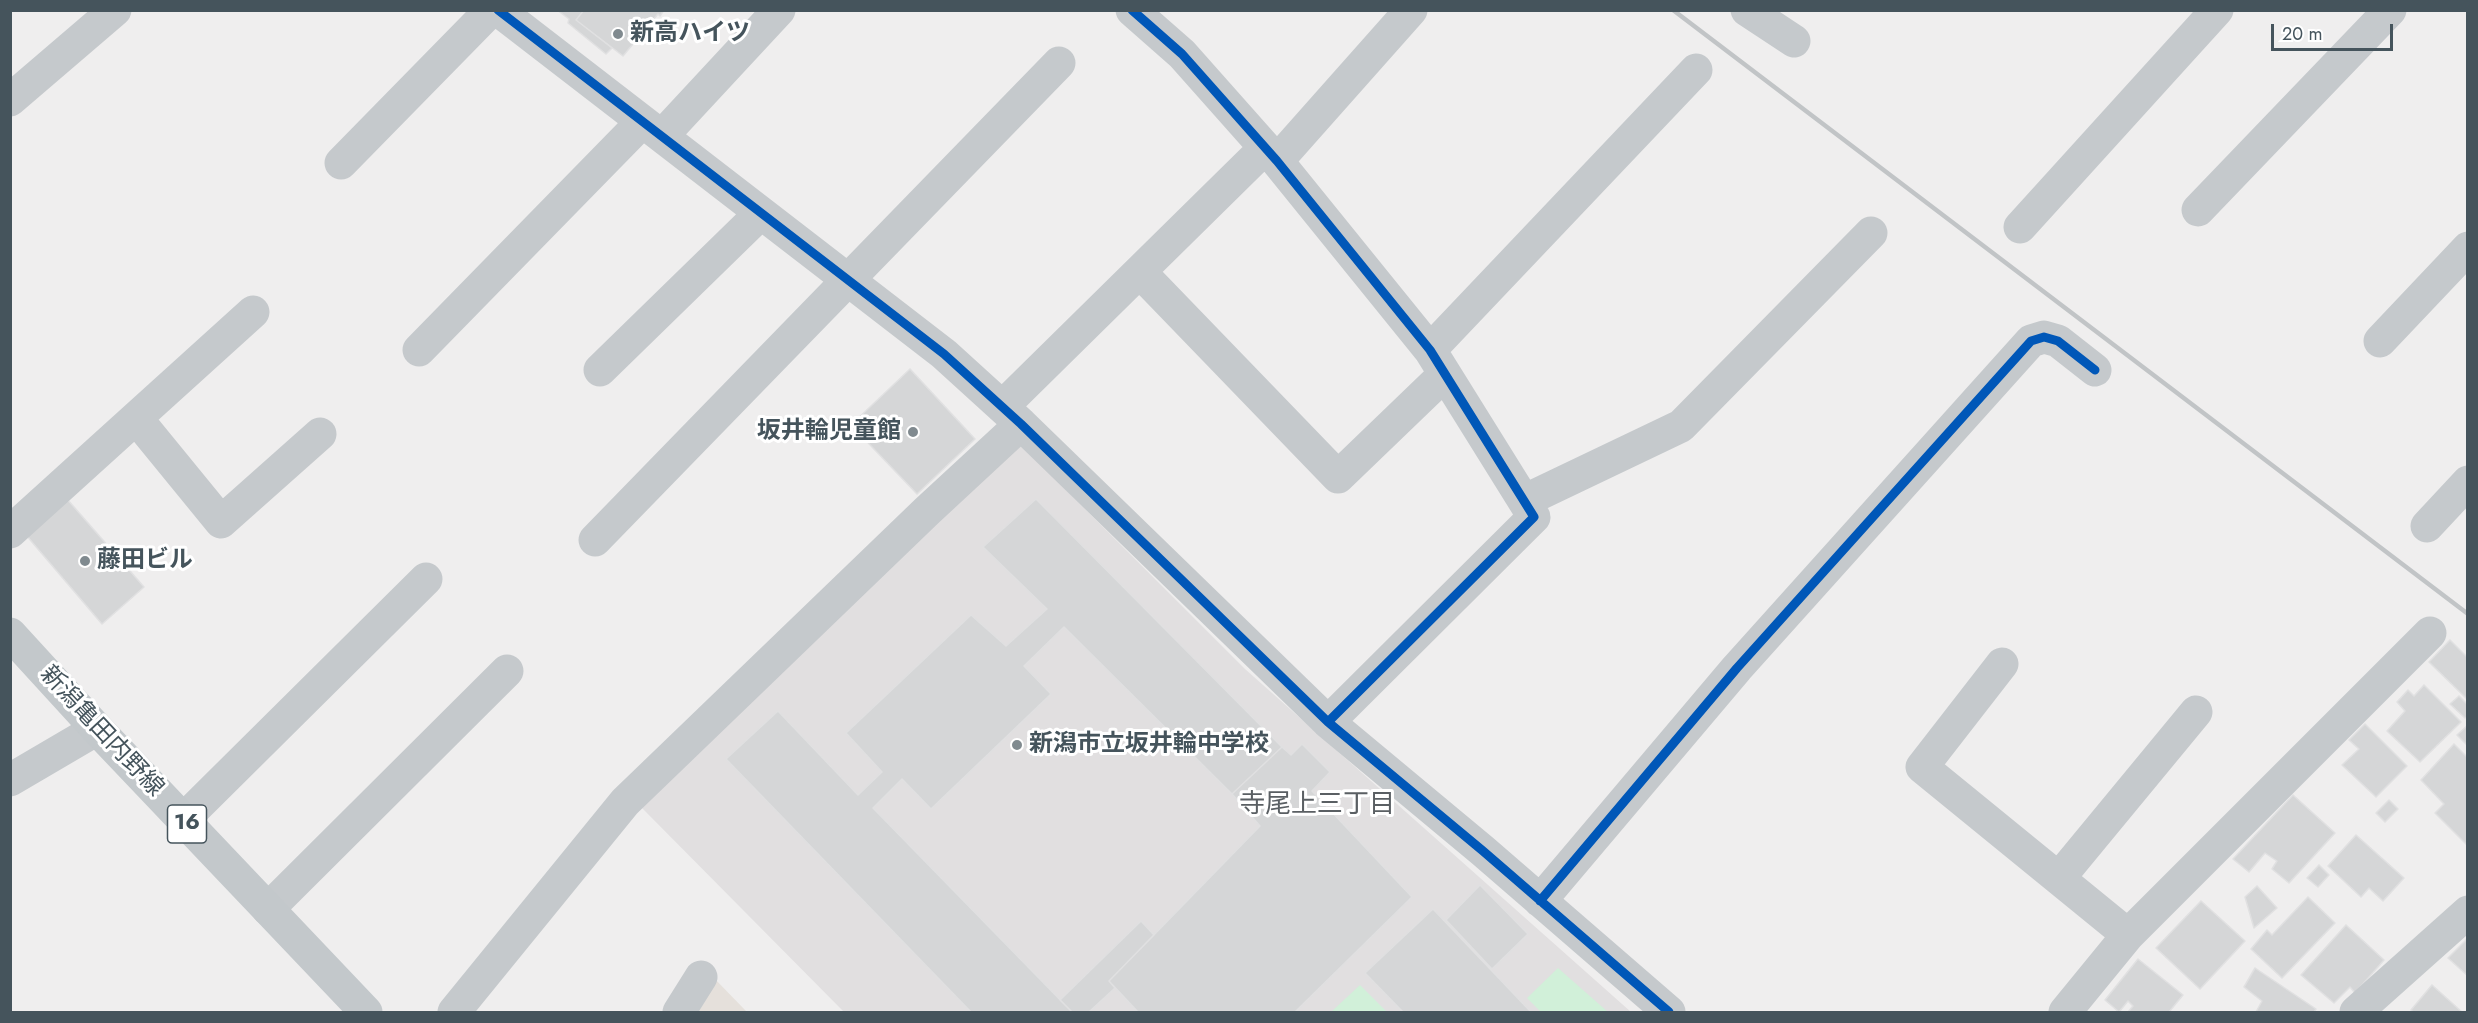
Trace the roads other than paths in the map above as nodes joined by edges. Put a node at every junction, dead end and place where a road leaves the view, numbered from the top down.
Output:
1 (115, 10) edge
2 (491, 10) edge
3 (778, 10) edge
4 (1132, 10) edge
5 (1411, 10) edge
6 (1747, 10) edge
7 (2217, 10) edge
8 (2390, 10) edge
9 (518, 16) edge
10 (1794, 41) dead end
11 (1059, 63) dead end
12 (1696, 70) dead end
13 (10, 100) edge
14 (652, 129) junction
15 (1271, 155) junction
16 (341, 163) dead end
17 (2198, 210) dead end
18 (761, 213) junction
19 (2020, 227) dead end
20 (1871, 233) dead end
21 (2468, 248) edge
22 (1140, 272) junction
23 (847, 280) junction
24 (254, 312) dead end
25 (2380, 341) dead end
26 (419, 350) dead end
27 (1438, 362) junction
28 (600, 370) dead end
29 (2096, 370) dead end
30 (1012, 416) junction
31 (136, 418) junction
32 (320, 434) dead end
33 (2468, 482) edge
34 (1524, 501) junction
35 (2427, 526) dead end
36 (10, 532) edge
37 (595, 540) dead end
38 (426, 579) dead end
39 (2430, 633) dead end
40 (10, 634) edge
41 (2002, 664) dead end
42 (507, 671) dead end
43 (2196, 712) dead end
44 (1328, 722) junction
45 (97, 729) junction
46 (10, 780) edge
47 (183, 820) junction
48 (2059, 878) junction
49 (1539, 901) junction
50 (268, 909) junction
51 (2468, 912) edge
52 (2128, 935) junction
53 (701, 977) dead end
54 (366, 1012) edge
55 (454, 1012) edge
56 (679, 1012) edge
57 (1669, 1012) edge
58 (2065, 1012) edge
59 (2356, 1012) edge

1 - 13 street
2 - 16 street
3 - 14 street
4 - 15 street
5 - 15 street
6 - 10 street
7 - 19 street
8 - 17 street
9 - 14 street
11 - 23 street
12 - 27 street
14 - 18 street
14 - 26 street
15 - 22 street
15 - 27 street
18 - 23 street
18 - 28 street
20 - 34 street
21 - 25 street
22 - 27 street
22 - 30 street
23 - 30 street
23 - 37 street
24 - 31 street
27 - 34 street
29 - 49 street
30 - 44 street
30 - 55 street
31 - 32 street
31 - 36 street
33 - 35 street
34 - 44 street
38 - 47 street
39 - 52 street
40 - 45 main road, 新潟亀田内野線 / 16
41 - 48 street
42 - 50 street
43 - 48 street
44 - 49 street
45 - 46 street
45 - 47 main road, 新潟亀田内野線 / 16
47 - 50 main road, 新潟亀田内野線 / 16
48 - 52 street
49 - 57 street
50 - 54 main road, 新潟亀田内野線 / 16
51 - 59 street
52 - 58 street
53 - 56 street

